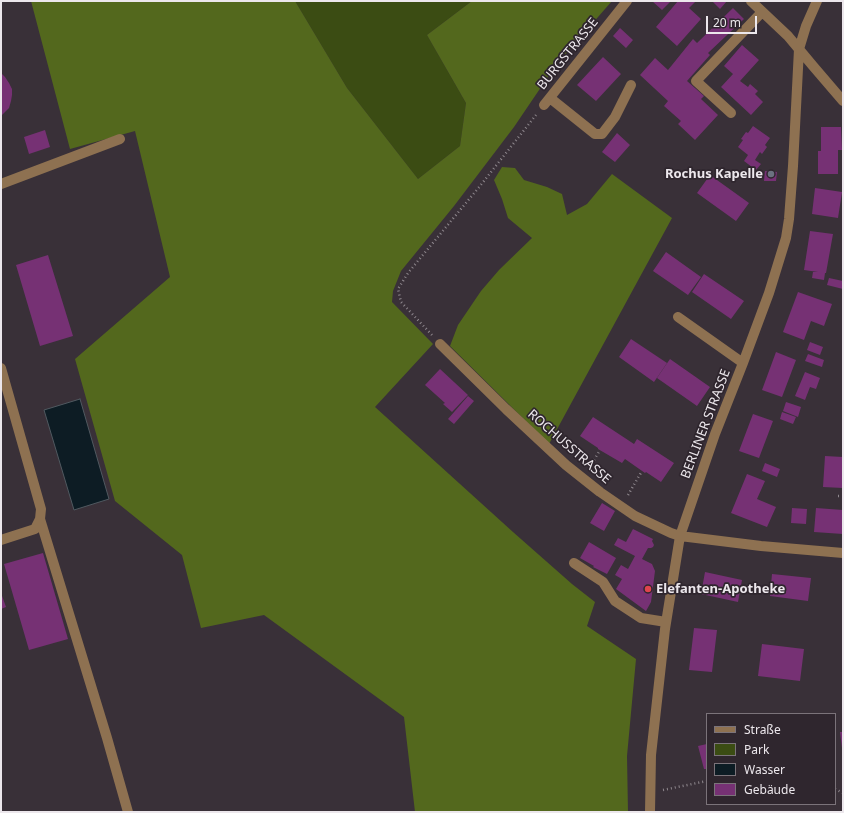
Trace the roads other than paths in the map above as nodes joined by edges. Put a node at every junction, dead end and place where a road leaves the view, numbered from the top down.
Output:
1 (627, 1) edge
2 (751, 1) edge
3 (817, 1) edge
4 (762, 12) junction
5 (799, 49) junction
6 (631, 85) dead end
7 (843, 101) edge
8 (731, 113) dead end
9 (120, 139) dead end
10 (1, 184) edge
11 (678, 317) dead end
12 (440, 344) road end
13 (743, 363) junction
14 (1, 368) edge
15 (40, 518) junction
16 (680, 536) junction
17 (1, 540) edge
18 (843, 553) edge
19 (574, 563) dead end
20 (666, 622) junction
21 (128, 812) edge
22 (650, 812) edge

1 - 6 street, BURGSTRASSE
2 - 4 street
3 - 5 street, BERLINER STRASSE
4 - 5 street
4 - 8 street
5 - 7 street
5 - 13 street, BERLINER STRASSE
9 - 10 street
11 - 13 street
12 - 16 street, ROCHUSSTRASSE
13 - 16 street, BERLINER STRASSE
14 - 15 street
15 - 17 street
15 - 21 street
16 - 18 street, ROCHUSSTRASSE
16 - 20 street, BERLINER STRASSE
19 - 20 street
20 - 22 street, BERLINER STRASSE

